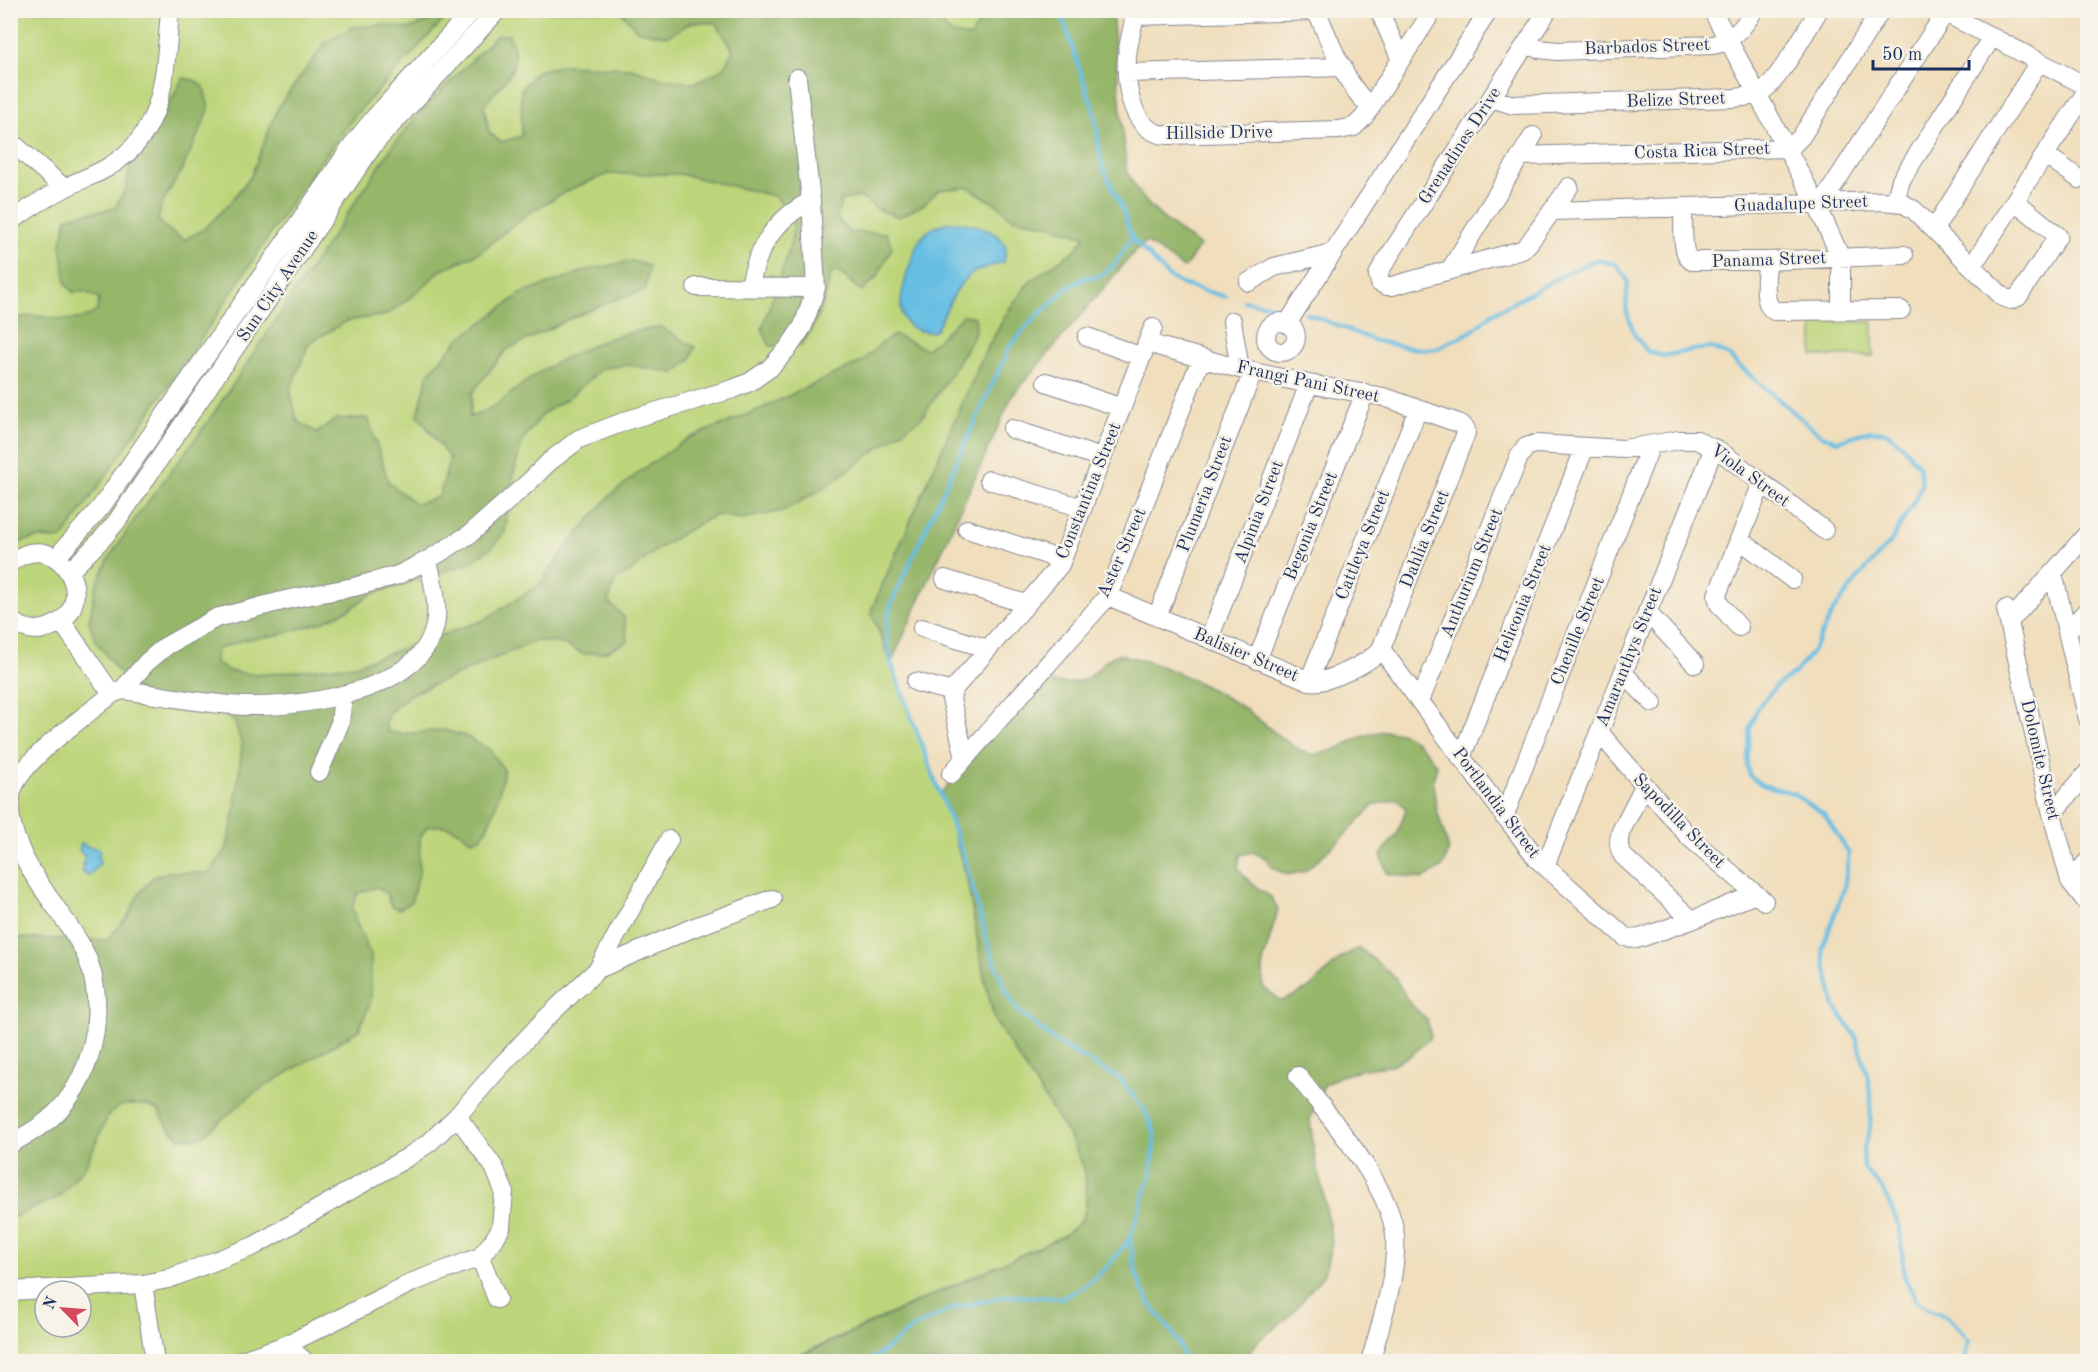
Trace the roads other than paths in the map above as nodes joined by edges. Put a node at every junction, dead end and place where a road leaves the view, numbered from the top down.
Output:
1 (170, 10) edge
2 (473, 10) edge
3 (498, 10) edge
4 (1379, 10) edge
5 (1433, 10) edge
6 (1489, 10) edge
7 (1548, 10) edge
8 (1712, 10) edge
9 (1754, 10) edge
10 (1819, 10) edge
11 (1881, 10) edge
12 (1316, 11) edge
13 (1943, 12) edge
14 (1135, 13) edge
15 (1992, 37) junction
16 (1728, 40) junction
17 (1526, 44) junction
18 (1401, 60) junction
19 (2039, 62) junction
20 (1343, 68) junction
21 (1127, 73) junction
22 (797, 78) dead end
23 (2088, 88) edge
24 (1757, 94) junction
25 (1491, 98) junction
26 (1371, 108) junction
27 (1533, 136) dead end
28 (10, 141) edge
29 (1786, 148) junction
30 (2045, 154) junction
31 (1521, 156) junction
32 (2079, 179) dead end
33 (64, 188) junction
34 (1569, 188) dead end
35 (811, 201) junction
36 (2014, 201) junction
37 (1895, 202) junction
38 (1819, 203) junction
39 (1683, 208) junction
40 (1553, 211) junction
41 (10, 222) edge
42 (1934, 229) junction
43 (1332, 253) junction
44 (1904, 255) dead end
45 (1841, 258) junction
46 (1767, 261) junction
47 (1972, 266) junction
48 (1450, 270) junction
49 (264, 273) junction
50 (1249, 282) dead end
51 (280, 283) junction
52 (696, 287) dead end
53 (750, 287) junction
54 (816, 288) junction
55 (1841, 310) junction
56 (1901, 310) dead end
57 (1232, 321) dead end
58 (1087, 337) dead end
59 (1148, 343) junction
60 (1202, 359) junction
61 (1254, 372) junction
62 (1046, 382) dead end
63 (1309, 384) junction
64 (1365, 393) junction
65 (1122, 408) junction
66 (1418, 409) junction
67 (1012, 429) dead end
68 (1466, 429) joint
69 (1651, 445) junction
70 (1526, 447) joint
71 (1585, 447) junction
72 (1714, 448) junction
73 (1102, 458) junction
74 (989, 480) dead end
75 (1762, 483) junction
76 (1083, 508) junction
77 (967, 529) dead end
78 (1824, 530) dead end
79 (2088, 533) edge
80 (1739, 538) junction
81 (56, 558) junction
82 (428, 560) junction
83 (1062, 560) junction
84 (10, 563) edge
85 (70, 571) junction
86 (2053, 573) junction
87 (945, 579) dead end
88 (1791, 579) dead end
89 (1108, 596) junction
90 (1026, 604) junction
91 (2088, 609) edge
92 (1647, 612) junction
93 (1157, 617) junction
94 (10, 620) edge
95 (61, 621) junction
96 (1739, 627) dead end
97 (922, 628) dead end
98 (2067, 632) junction
99 (1209, 639) junction
100 (988, 649) junction
101 (1381, 649) junction
102 (1257, 660) junction
103 (1695, 664) dead end
104 (1623, 673) junction
105 (1309, 681) junction
106 (916, 682) dead end
107 (2085, 691) edge
108 (117, 692) junction
109 (952, 693) junction
110 (342, 696) junction
111 (1420, 701) junction
112 (1653, 704) dead end
113 (2088, 719) edge
114 (1599, 732) junction
115 (965, 758) junction
116 (1461, 758) junction
117 (319, 772) dead end
118 (2088, 772) edge
119 (951, 774) dead end
120 (1644, 786) junction
121 (11, 792) edge
122 (2052, 814) junction
123 (10, 815) edge
124 (1504, 817) junction
125 (669, 840) dead end
126 (2088, 861) edge
127 (1545, 867) junction
128 (2070, 881) junction
129 (772, 899) dead end
130 (2088, 904) edge
131 (1692, 920) junction
132 (598, 969) junction
133 (1298, 1076) dead end
134 (457, 1116) junction
135 (10, 1144) edge
136 (480, 1257) junction
137 (143, 1284) junction
138 (10, 1291) edge
139 (497, 1299) dead end
140 (286, 1345) junction
141 (155, 1362) edge
142 (236, 1362) edge
143 (306, 1362) edge
144 (1370, 1362) edge

1 - 33 street
2 - 49 street, Sun City Avenue
3 - 51 street, Sun City Avenue
4 - 18 street
5 - 18 street, Hillside Drive
6 - 43 street
7 - 17 street, Grenadines Drive
8 - 16 street
9 - 16 street, Barbados Street
10 - 24 street
11 - 29 street, Costa Rica Street
12 - 14 street
12 - 20 street
13 - 15 street
13 - 38 street
14 - 21 street, Hillside Drive
15 - 19 street
15 - 37 street
16 - 17 street, Barbados Street
16 - 24 street
17 - 25 street, Grenadines Drive
18 - 26 street, Hillside Drive
19 - 23 street
19 - 42 street
20 - 21 street
20 - 26 street
21 - 26 street, Hillside Drive
22 - 35 street
23 - 30 street
24 - 25 street, Belize Street
24 - 29 street
25 - 48 street, Grenadines Drive
27 - 31 street
28 - 33 street
29 - 31 street, Costa Rica Street
29 - 38 street
30 - 32 street
30 - 36 street
31 - 48 street
33 - 41 street
34 - 40 street
35 - 53 street
35 - 54 street
36 - 47 street
36 - 47 street
37 - 38 street, Guadalupe Street
37 - 42 street
38 - 39 street, Guadalupe Street
38 - 45 street
39 - 40 street, Guadalupe Street
39 - 46 street, Panama Street
40 - 48 street
42 - 47 street
43 - 50 street
43 - 61 street, Plumeria Street
44 - 45 street, Panama Street
45 - 46 street, Panama Street
45 - 55 street
46 - 55 street
49 - 51 street
49 - 81 street, Sun City Avenue
51 - 85 street, Sun City Avenue
52 - 53 street
53 - 54 street
54 - 82 street
55 - 56 street
57 - 61 street
58 - 59 street, Frangi Pani Street
59 - 60 street, Frangi Pani Street
59 - 65 street, Constantina Street
60 - 61 street, Frangi Pani Street
60 - 89 street, Aster Street
61 - 63 street, Frangi Pani Street
61 - 93 street, Plumeria Street
62 - 65 street
63 - 64 street, Frangi Pani Street
63 - 99 street, Alpinia Street
64 - 66 street, Frangi Pani Street
64 - 102 street, Begonia Street
65 - 73 street, Constantina Street
66 - 68 street, Frangi Pani Street
66 - 105 street, Cattleya Street
67 - 73 street
68 - 101 street, Dahlia Street
69 - 71 street, Viola Street
69 - 72 street, Viola Street
69 - 124 street, Chenille Street
70 - 71 street, Viola Street
70 - 111 street, Anthurium Street
71 - 116 street, Heliconia Street
72 - 75 street, Viola Street
72 - 92 street, Amaranthys Street
73 - 76 street, Constantina Street
74 - 76 street
75 - 78 street, Viola Street
75 - 80 street
76 - 83 street, Constantina Street
77 - 83 street
79 - 86 street
80 - 88 street
80 - 96 street
81 - 84 street
81 - 85 street
82 - 108 street
82 - 110 street
83 - 90 street, Constantina Street
85 - 95 street
86 - 98 street
86 - 122 street, Dolomite Street
87 - 90 street
89 - 93 street, Balisier Street
89 - 115 street, Aster Street
90 - 100 street, Constantina Street
91 - 98 street
92 - 103 street
92 - 104 street, Amaranthys Street
93 - 99 street, Balisier Street
94 - 95 street
95 - 108 street
97 - 100 street
98 - 107 street
99 - 102 street, Balisier Street
100 - 109 street, Constantina Street
101 - 105 street, Balisier Street
101 - 111 street, Portlandia Street
102 - 105 street, Balisier Street
104 - 112 street
104 - 114 street, Amaranthys Street
106 - 109 street
107 - 113 street
108 - 110 street
108 - 121 street
109 - 115 street
110 - 117 street
111 - 116 street, Portlandia Street
114 - 120 street, Sapodilla Street
114 - 127 street, Amaranthys Street
115 - 119 street, Aster Street
116 - 124 street, Portlandia Street
118 - 122 street
120 - 131 street
120 - 131 street, Sapodilla Street
121 - 123 street
122 - 128 street, Dolomite Street
123 - 135 street
124 - 127 street, Portlandia Street
125 - 132 street
126 - 128 street
127 - 131 street, Portlandia Street
128 - 130 street, Dolomite Street
129 - 132 street
132 - 134 street
133 - 144 street
134 - 136 street
134 - 137 street
136 - 139 street
136 - 140 street
137 - 138 street
137 - 141 street
140 - 142 street
140 - 143 street

